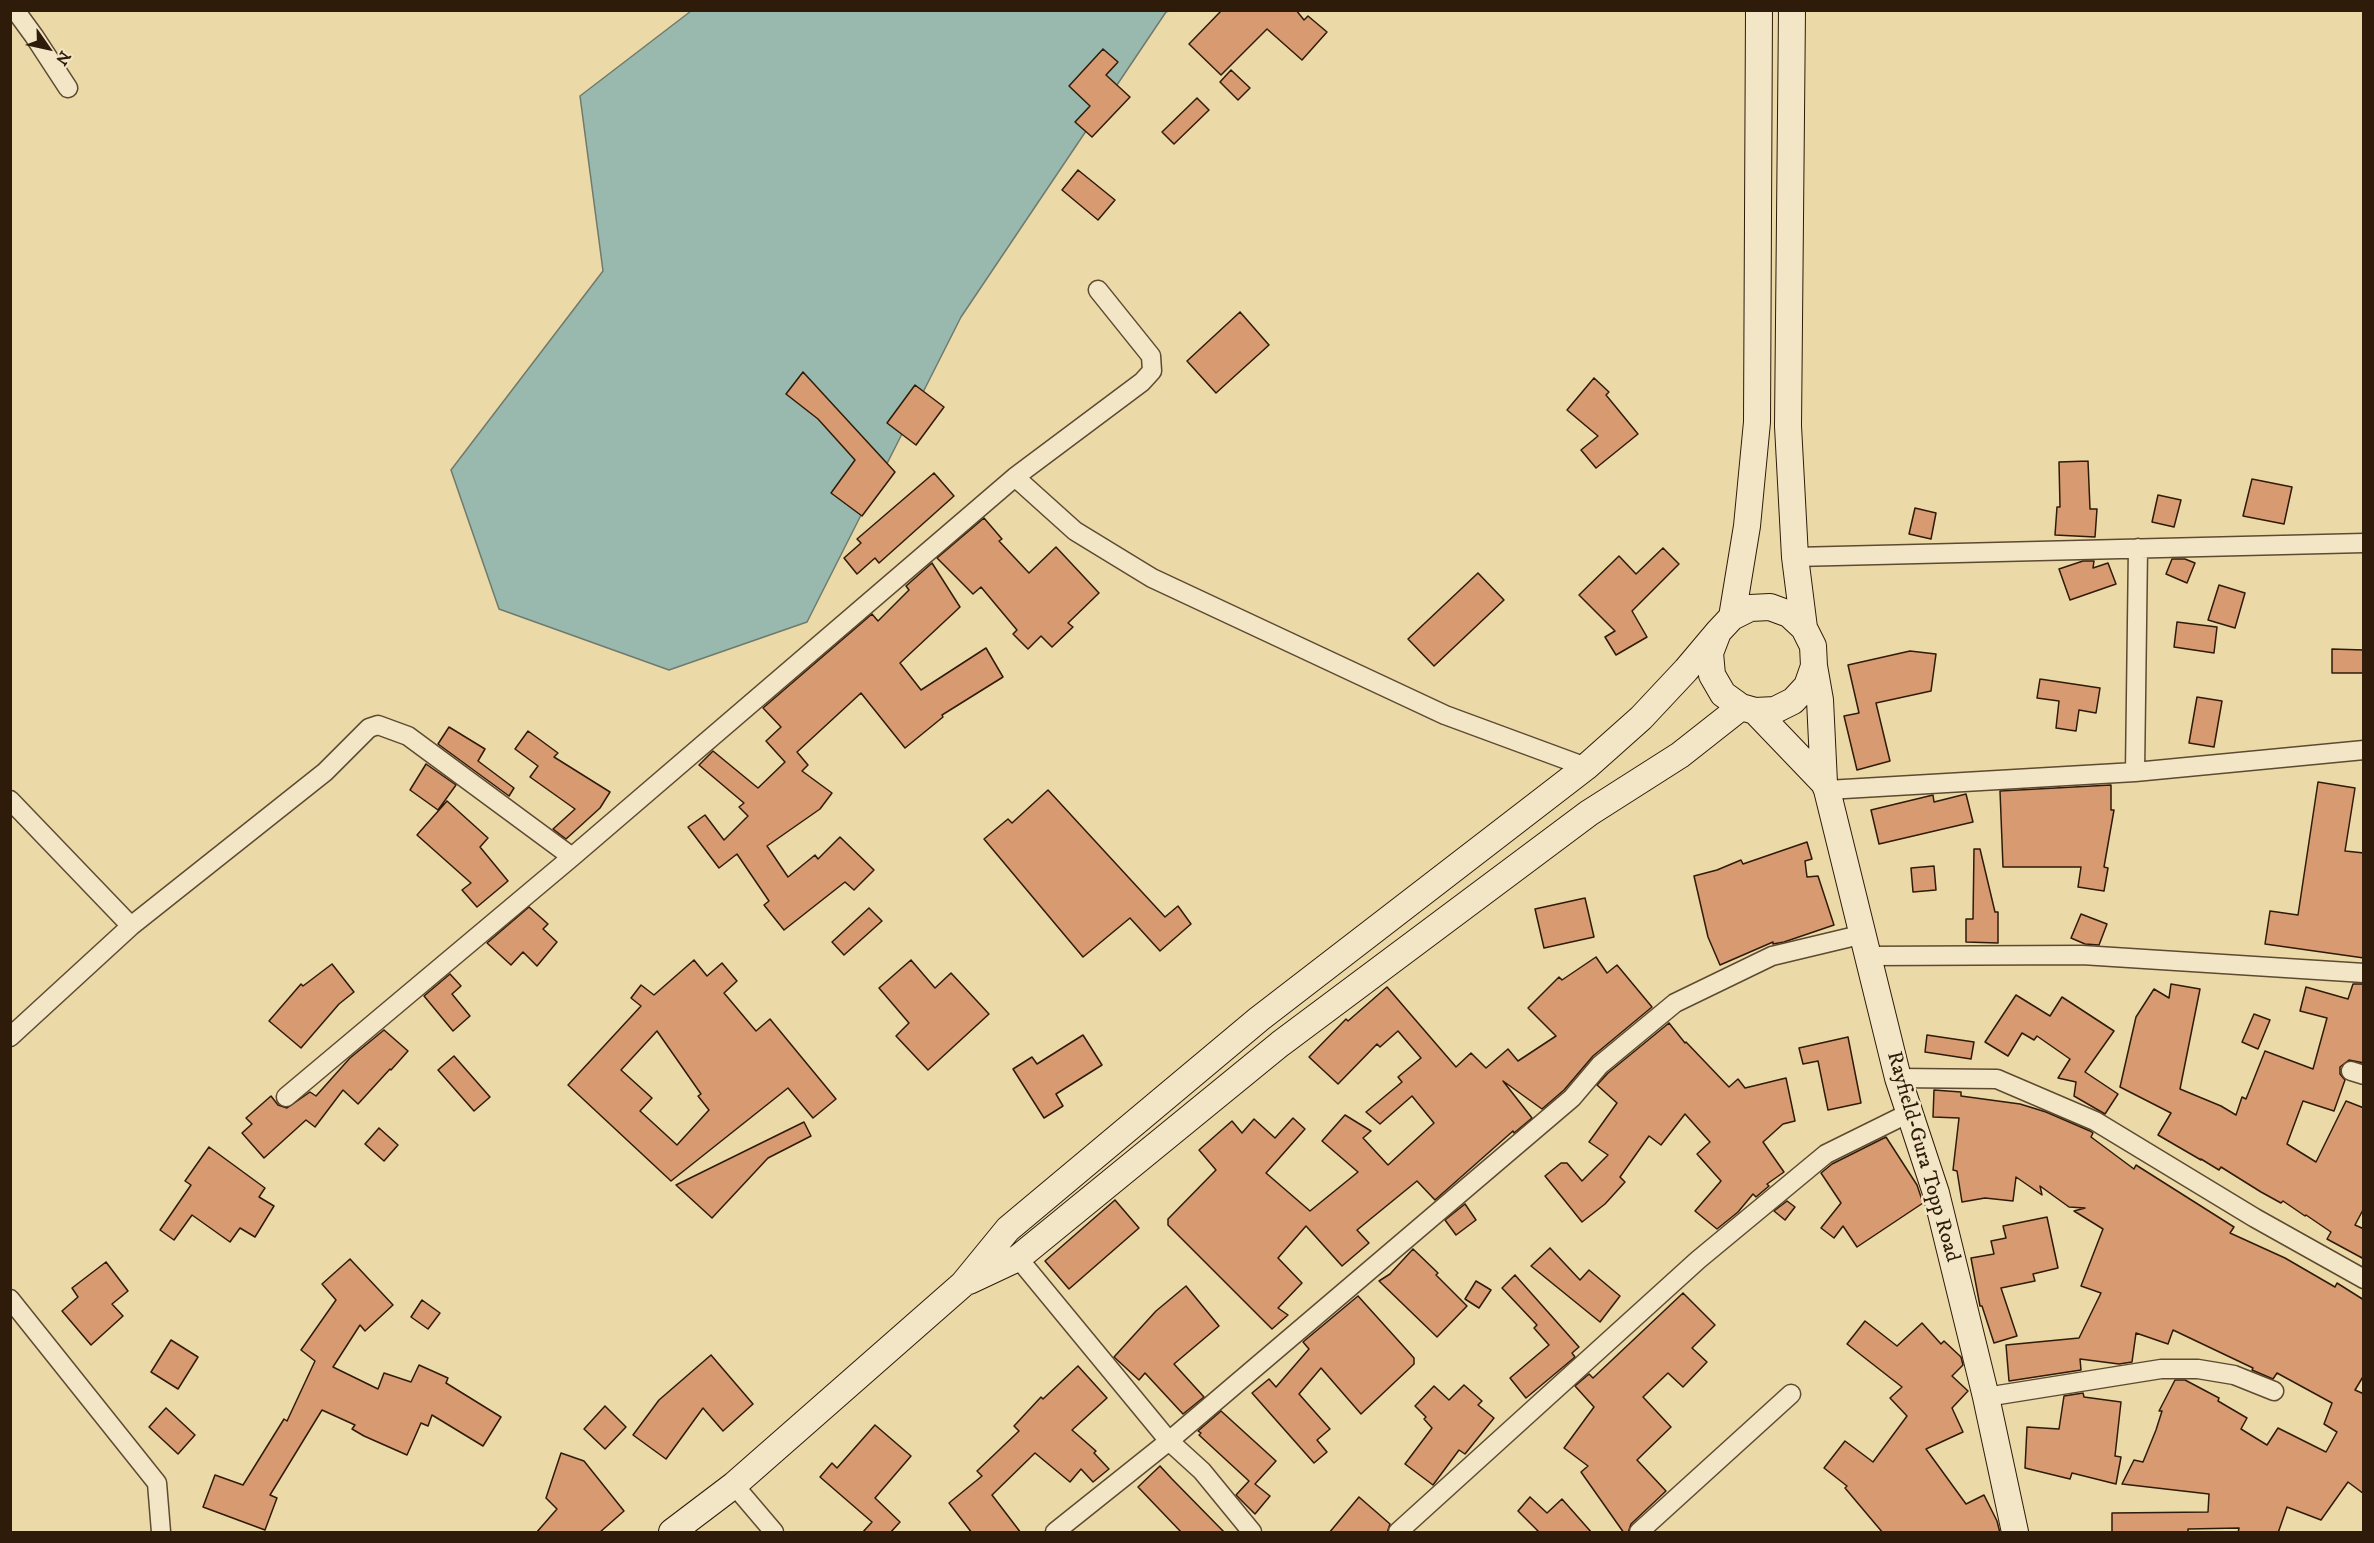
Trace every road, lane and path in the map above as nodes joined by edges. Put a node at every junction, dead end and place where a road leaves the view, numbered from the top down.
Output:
1 (15, 10) edge
2 (1759, 10) edge
3 (1792, 10) edge
4 (68, 88) dead end
5 (1098, 290) dead end
6 (1015, 477) junction
7 (2364, 543) edge
8 (2138, 548) junction
9 (1796, 557) junction
10 (1725, 624) junction
11 (1804, 628) junction
12 (1814, 666) junction
13 (1748, 709) junction
14 (2364, 750) edge
15 (1586, 767) junction
16 (2135, 772) junction
17 (1825, 787) junction
18 (10, 800) edge
19 (572, 857) junction
20 (131, 927) junction
21 (1866, 945) junction
22 (2364, 973) edge
23 (10, 1037) edge
24 (1898, 1078) junction
25 (286, 1097) dead end
26 (1910, 1113) junction
27 (1018, 1258) junction
28 (2364, 1279) edge
29 (963, 1284) junction
30 (10, 1299) edge
31 (2274, 1391) dead end
32 (1791, 1394) dead end
33 (1986, 1396) junction
34 (1169, 1441) junction
35 (734, 1485) junction
36 (161, 1533) edge
37 (672, 1533) edge
38 (774, 1533) edge
39 (1055, 1533) edge
40 (1252, 1533) edge
41 (1398, 1533) edge
42 (1638, 1533) edge
43 (2015, 1533) edge

1 - 4 street
2 - 10 main road
3 - 9 main road
5 - 6 street
6 - 15 street
6 - 19 street
7 - 8 street
8 - 9 street
8 - 16 street
9 - 11 main road
10 - 11 main road
10 - 13 main road
10 - 15 main road
11 - 12 main road
12 - 13 main road
12 - 17 main road, Rayfield-Gura Topp Road
13 - 17 main road
13 - 27 main road
14 - 16 street
15 - 29 main road
16 - 17 street
17 - 21 main road, Rayfield-Gura Topp Road
18 - 20 street
19 - 20 street
19 - 25 street
20 - 23 street
21 - 22 street
21 - 24 main road, Rayfield-Gura Topp Road
21 - 34 street
24 - 26 main road, Rayfield-Gura Topp Road
24 - 28 street
26 - 33 main road, Rayfield-Gura Topp Road
26 - 41 street
27 - 29 main road
27 - 34 street
29 - 35 main road
30 - 36 street
31 - 33 street
32 - 42 street
33 - 43 main road, Rayfield-Gura Topp Road
34 - 39 street
34 - 40 street
35 - 37 main road
35 - 38 street

